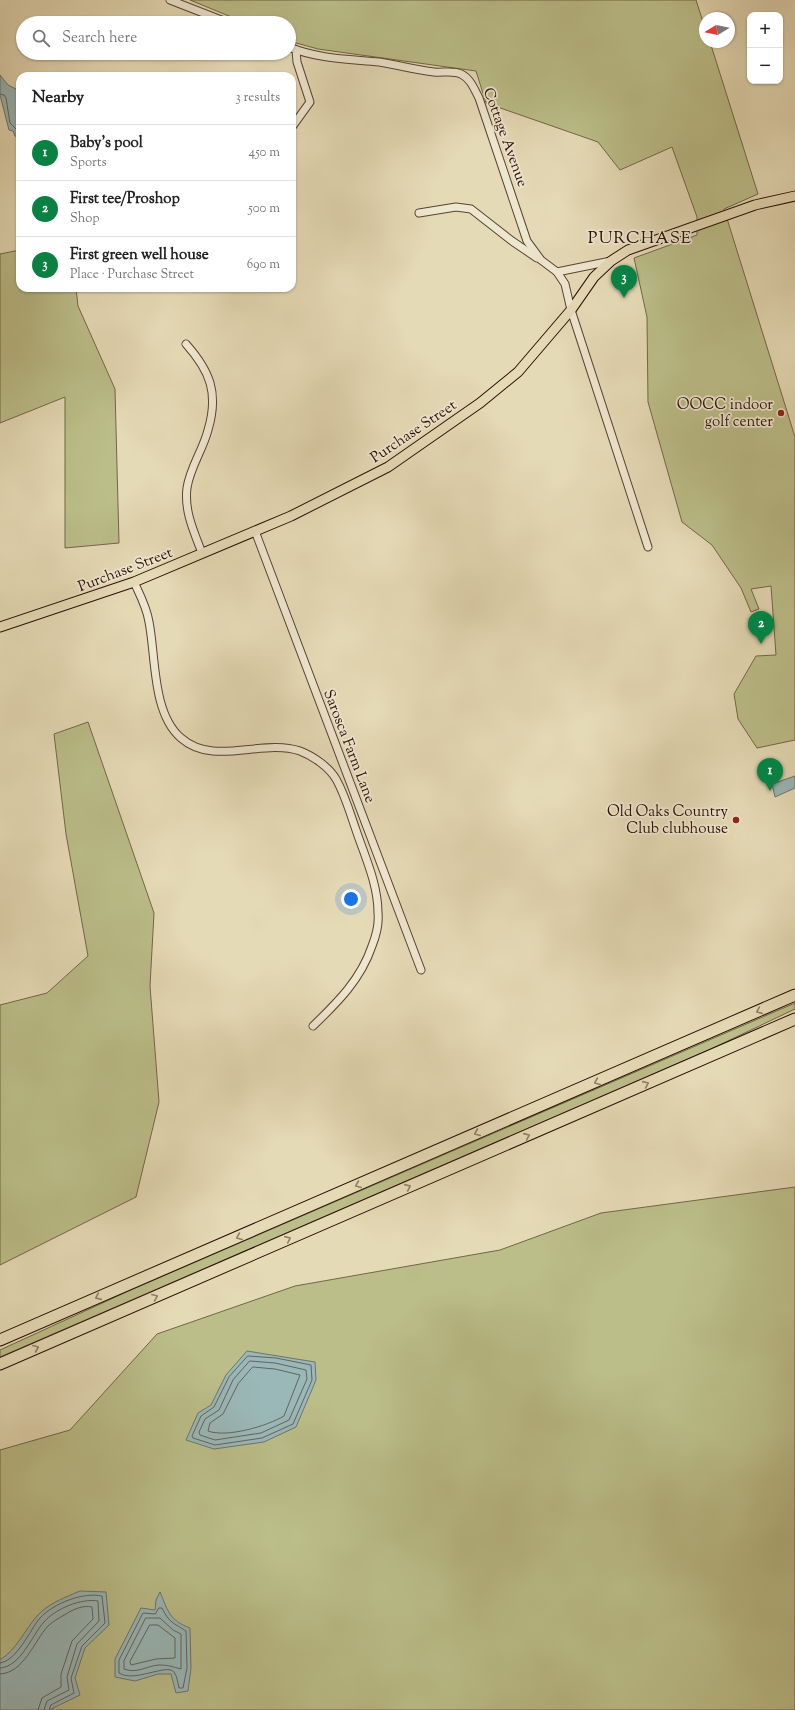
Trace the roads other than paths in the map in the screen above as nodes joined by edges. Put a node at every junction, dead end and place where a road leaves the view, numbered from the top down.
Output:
1 (170, 0) edge
2 (210, 16) edge
3 (296, 50) edge
4 (296, 59) edge
5 (296, 121) edge
6 (795, 196) edge
7 (418, 214) dead end
8 (541, 260) junction
9 (611, 261) junction
10 (557, 272) junction
11 (571, 310) junction
12 (186, 344) dead end
13 (255, 531) junction
14 (648, 547) dead end
15 (202, 553) junction
16 (134, 582) junction
17 (0, 627) edge
18 (421, 970) dead end
19 (795, 995) edge
20 (795, 1019) edge
21 (313, 1026) dead end
22 (0, 1340) edge
23 (0, 1364) edge

1 - 2 street
3 - 8 street, Cottage Avenue
4 - 5 street
6 - 9 main road, Purchase Street
7 - 8 street
8 - 10 street, Cottage Avenue
9 - 10 street
9 - 11 main road, Purchase Street
10 - 11 street
11 - 13 main road, Purchase Street
11 - 14 street
12 - 15 street
13 - 15 main road, Purchase Street
13 - 18 street, Sarosca Farm Lane
15 - 16 main road, Purchase Street
16 - 17 main road, Purchase Street
16 - 21 street
19 -> 22 highway
23 -> 20 highway

